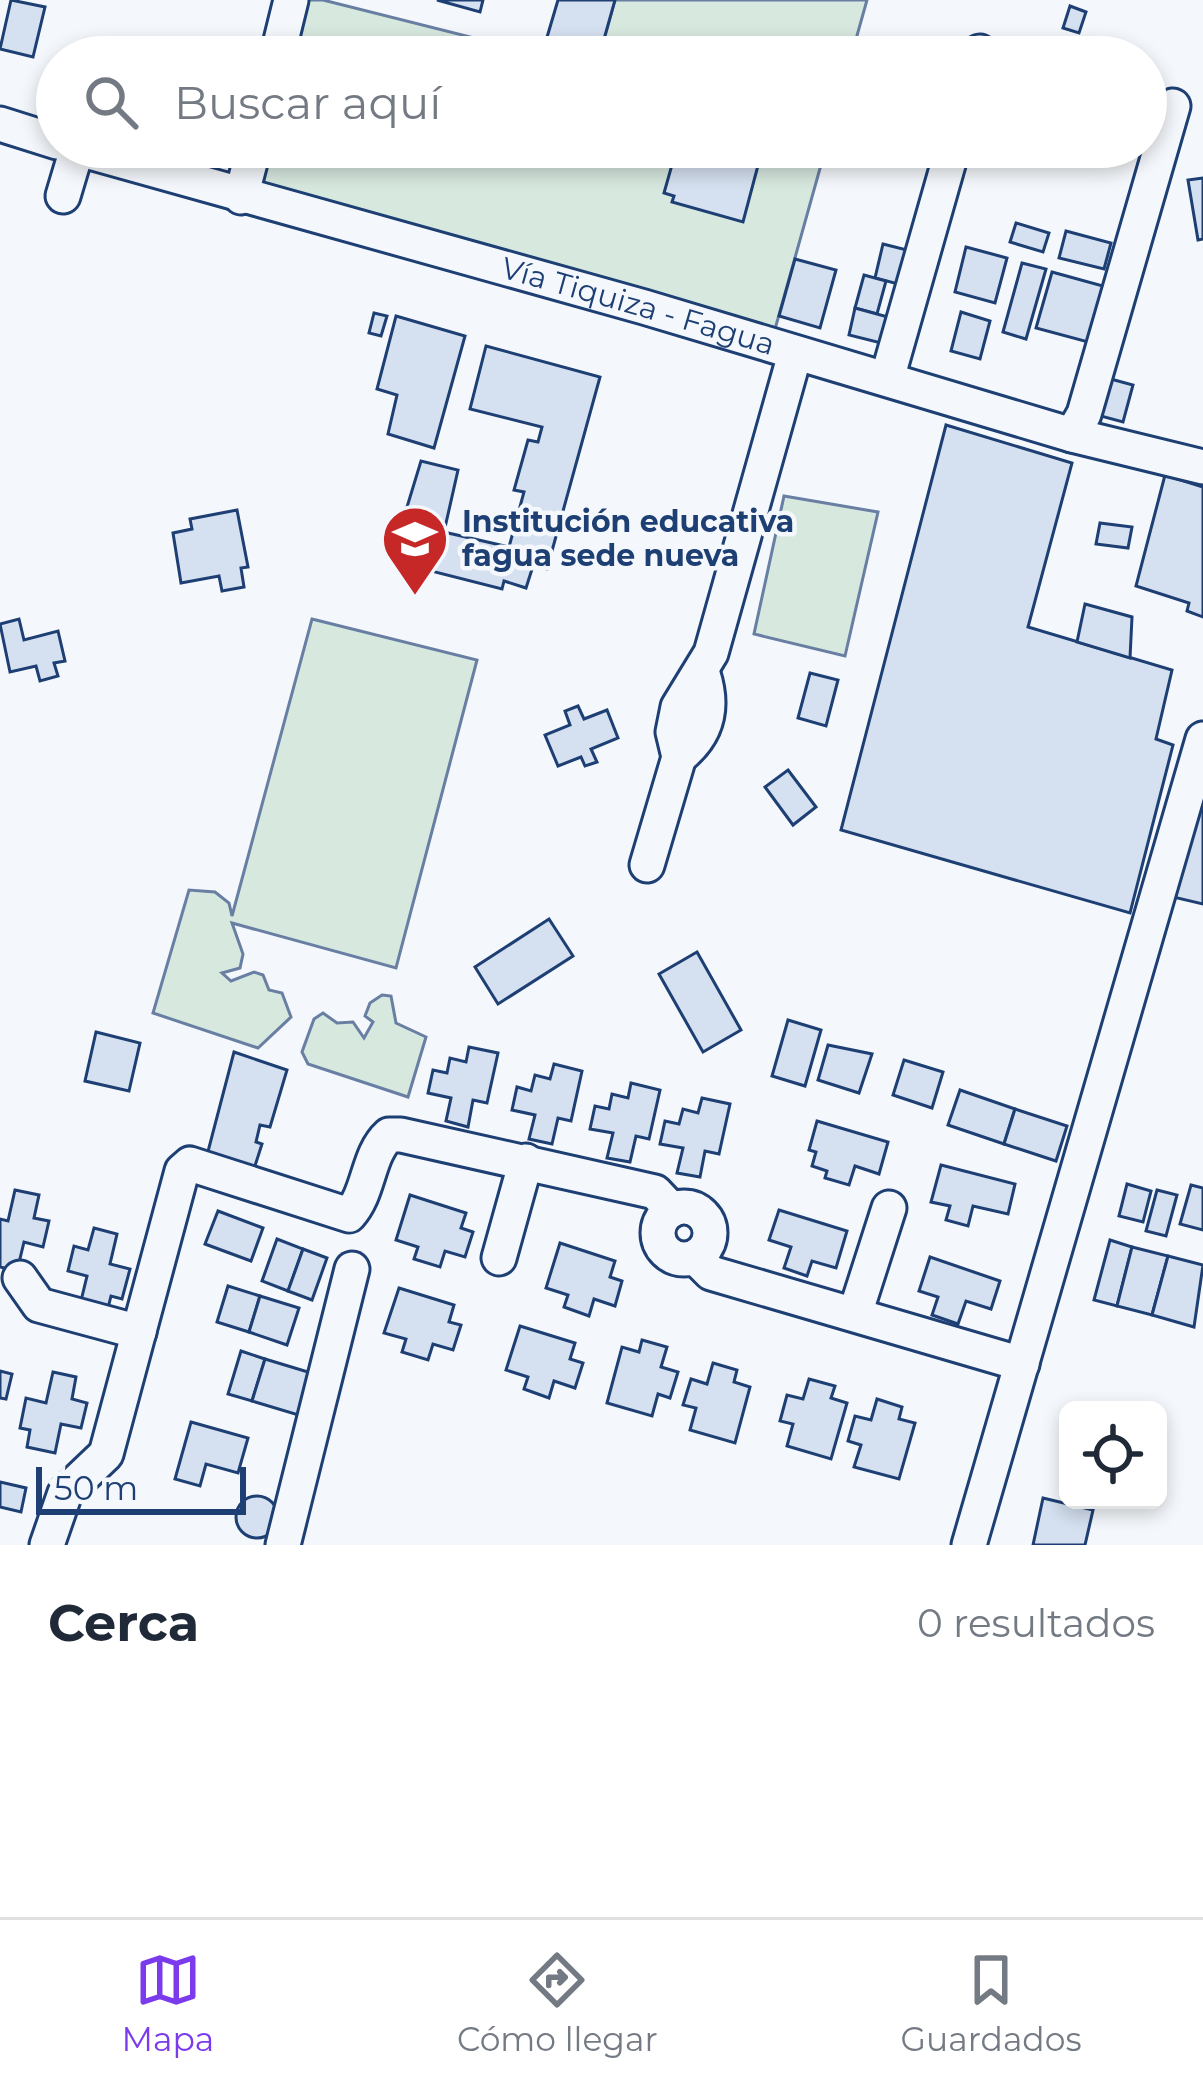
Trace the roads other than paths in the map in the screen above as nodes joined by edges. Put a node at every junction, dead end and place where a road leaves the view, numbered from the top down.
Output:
1 (292, 0) edge
2 (283, 36) edge
3 (1173, 106) dead end
4 (0, 124) edge
5 (1167, 127) edge
6 (36, 135) edge
7 (70, 168) edge
8 (145, 168) edge
9 (249, 168) edge
10 (946, 168) edge
11 (1155, 168) edge
12 (63, 196) dead end
13 (242, 196) junction
14 (795, 354) junction
15 (887, 380) junction
16 (1072, 435) junction
17 (1203, 467) edge
18 (1203, 739) edge
19 (647, 865) dead end
20 (526, 1161) junction
21 (889, 1208) dead end
22 (499, 1258) dead end
23 (352, 1268) dead end
24 (20, 1278) dead end
25 (855, 1315) junction
26 (139, 1332) junction
27 (1022, 1364) junction
28 (47, 1545) edge
29 (283, 1545) edge
30 (969, 1545) edge

1 - 2 street
3 - 5 street
4 - 6 street
7 - 12 street
8 - 13 street, Vía Tiquiza - Fagua
9 - 13 street
10 - 15 street
11 - 16 street
13 - 14 street, Vía Tiquiza - Fagua
14 - 15 street, Vía Tiquiza - Fagua
14 - 19 street
15 - 16 street, Vía Tiquiza - Fagua
16 - 17 street, Vía Tiquiza - Fagua
18 - 27 street
20 - 22 street
20 - 25 street
20 - 26 street
21 - 25 street
23 - 29 street
24 - 26 street
25 - 27 street
26 - 28 street
27 - 30 street

